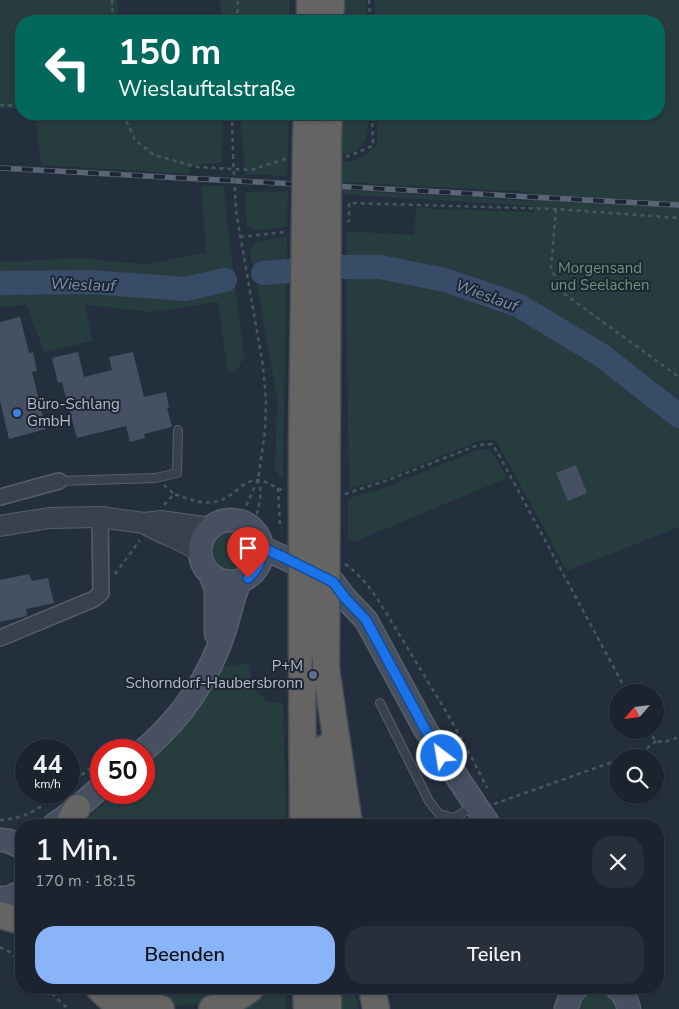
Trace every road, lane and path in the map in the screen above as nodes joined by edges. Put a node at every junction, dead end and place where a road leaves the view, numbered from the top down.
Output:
1 (112, 0) edge
2 (238, 0) edge
3 (310, 0) edge
4 (331, 0) edge
5 (369, 0) edge
6 (113, 15) edge
7 (237, 15) edge
8 (310, 15) edge
9 (330, 15) edge
10 (370, 15) edge
11 (0, 105) edge
12 (15, 106) edge
13 (126, 120) edge
14 (232, 120) edge
15 (310, 120) edge
16 (372, 120) edge
17 (319, 141) edge
18 (556, 209) junction
19 (679, 218) edge
20 (344, 222) dead end
21 (285, 232) dead end
22 (240, 237) junction
23 (679, 377) edge
24 (178, 430) dead end
25 (258, 480) junction
26 (59, 481) joint
27 (291, 494) dead end
28 (342, 496) dead end
29 (0, 497) edge
30 (163, 506) dead end
31 (100, 517) junction
32 (0, 526) edge
33 (210, 528) junction
34 (143, 531) junction
35 (251, 533) junction
36 (200, 552) junction
37 (211, 576) junction
38 (248, 576) junction
39 (101, 593) junction
40 (345, 598) junction
41 (0, 638) edge
42 (218, 647) junction
43 (623, 684) edge
44 (380, 703) dead end
45 (679, 737) edge
46 (155, 739) edge
47 (656, 741) joint
48 (646, 749) edge
49 (609, 763) edge
50 (90, 773) edge
51 (80, 787) edge
52 (324, 796) junction
53 (64, 804) edge
54 (67, 804) edge
55 (486, 811) edge
56 (15, 819) edge
57 (17, 819) edge
58 (58, 819) edge
59 (307, 819) edge
60 (325, 819) edge
61 (344, 819) edge
62 (0, 820) edge
63 (0, 947) edge
64 (15, 957) edge
65 (52, 994) edge
66 (105, 994) edge
67 (133, 994) edge
68 (244, 994) edge
69 (306, 994) edge
70 (328, 994) edge
71 (373, 994) edge
72 (623, 994) edge
73 (68, 1009) edge
74 (121, 1009) edge
75 (161, 1009) edge
76 (212, 1009) edge
77 (306, 1009) edge
78 (328, 1009) edge
79 (376, 1009) edge
80 (629, 1009) edge

1 - 6 path
2 - 7 path
3 - 8 highway
4 - 9 highway
5 - 10 path
11 - 12 path
13 - 17 path
14 - 22 path, bridge
15 - 17 highway
16 - 17 path
17 - 52 highway, bridge
17 - 52 highway, bridge
18 - 19 path
18 - 20 path
18 - 23 path
21 - 22 path
22 - 25 path
24 - 26 lane
25 - 27 path
25 - 30 path
25 - 35 path
25 - 35 path
26 - 29 street
28 - 43 path
31 - 32 street
31 - 34 street
31 - 39 street
33 - 34 street
33 - 35 main road
33 - 36 main road
34 - 36 street
34 - 39 path
35 - 38 main road
35 - 40 main road
36 - 37 main road
37 - 38 main road
37 - 42 main road
38 - 40 main road
38 - 42 main road
39 - 41 street
40 - 55 main road
42 - 46 main road
44 - 55 lane
45 - 47 path
47 - 48 path
49 - 55 path
50 - 51 path
52 - 59 highway
52 - 60 highway
52 - 61 highway
53 - 57 path
54 - 58 main road
56 - 62 path
63 - 64 path
65 - 73 path
66 - 74 highway
67 - 75 highway
68 - 76 highway
69 - 77 highway
70 - 78 highway
71 - 79 highway
72 - 80 main road

